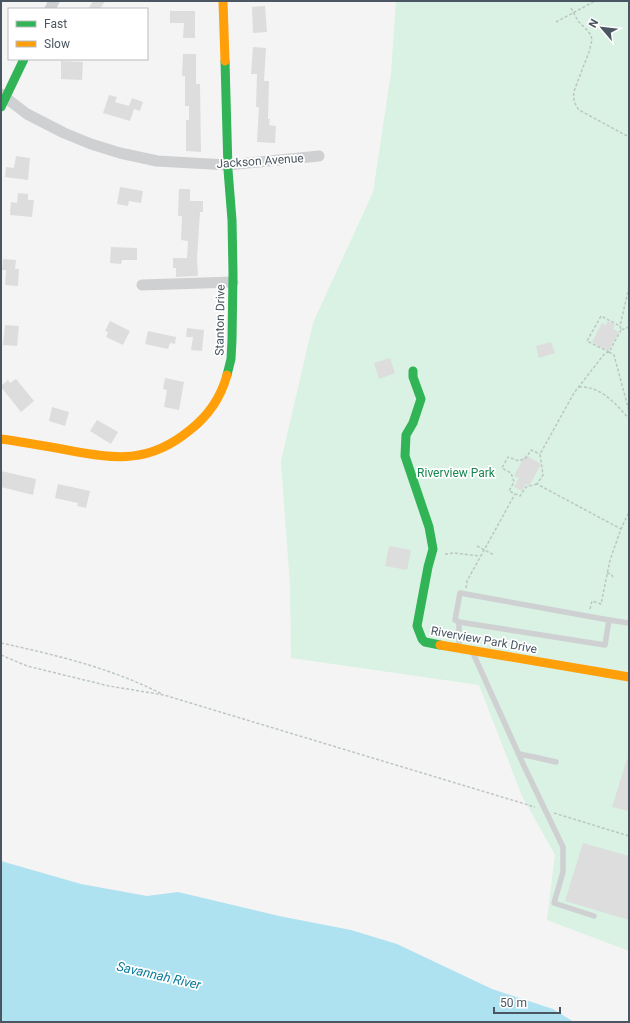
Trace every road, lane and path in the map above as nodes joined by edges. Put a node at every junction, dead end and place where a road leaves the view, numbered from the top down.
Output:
1 (223, 1) edge
2 (595, 1) edge
3 (571, 8) dead end
4 (574, 12) junction
5 (556, 22) dead end
6 (23, 60) edge
7 (2, 99) edge
8 (629, 137) edge
9 (319, 156) dead end
10 (228, 165) junction
11 (233, 282) junction
12 (142, 285) dead end
13 (629, 287) edge
14 (620, 326) junction
15 (629, 327) edge
16 (621, 330) junction
17 (609, 352) junction
18 (412, 371) dead end
19 (578, 387) junction
20 (629, 411) edge
21 (629, 419) edge
22 (1, 439) edge
23 (540, 454) junction
24 (538, 484) junction
25 (514, 494) junction
26 (629, 512) edge
27 (621, 529) junction
28 (477, 546) dead end
29 (484, 550) junction
30 (494, 555) dead end
31 (480, 556) junction
32 (430, 560) junction
33 (607, 573) junction
34 (613, 577) dead end
35 (468, 581) dead end
36 (589, 616) junction
37 (609, 620) junction
38 (459, 622) junction
39 (629, 623) edge
40 (1, 643) edge
41 (459, 649) junction
42 (472, 651) junction
43 (1, 655) edge
44 (629, 676) edge
45 (164, 695) junction
46 (519, 754) junction
47 (556, 762) dead end
48 (545, 811) junction
49 (629, 836) edge
50 (594, 916) dead end

1 - 10 street, Stanton Drive
2 - 4 path
3 - 4 path
4 - 5 path
4 - 8 path
6 - 7 street
7 - 10 street, Jackson Avenue
9 - 10 street, Jackson Avenue
10 - 11 street, Stanton Drive
11 - 12 street
11 - 22 street, Stanton Drive
13 - 14 path
14 - 16 path
14 - 17 path
15 - 16 path
16 - 17 path
17 - 19 path
17 - 20 path
18 - 32 street, Riverview Park Drive
19 - 21 path
19 - 23 path
23 - 24 path
23 - 25 path
24 - 25 path
24 - 27 path
25 - 29 path
26 - 27 path
27 - 33 path
28 - 29 path
29 - 30 path
29 - 31 path
31 - 32 path
31 - 35 path
32 - 41 street, Riverview Park Drive
33 - 34 path
33 - 36 path
36 - 37 lane
36 - 38 lane
37 - 38 lane
37 - 39 lane
38 - 41 lane
40 - 45 path
41 - 42 street, Riverview Park Drive
42 - 44 street, Riverview Park Drive
42 - 46 lane
43 - 45 path
45 - 48 path
46 - 47 lane
46 - 48 lane
48 - 49 path
48 - 50 lane

